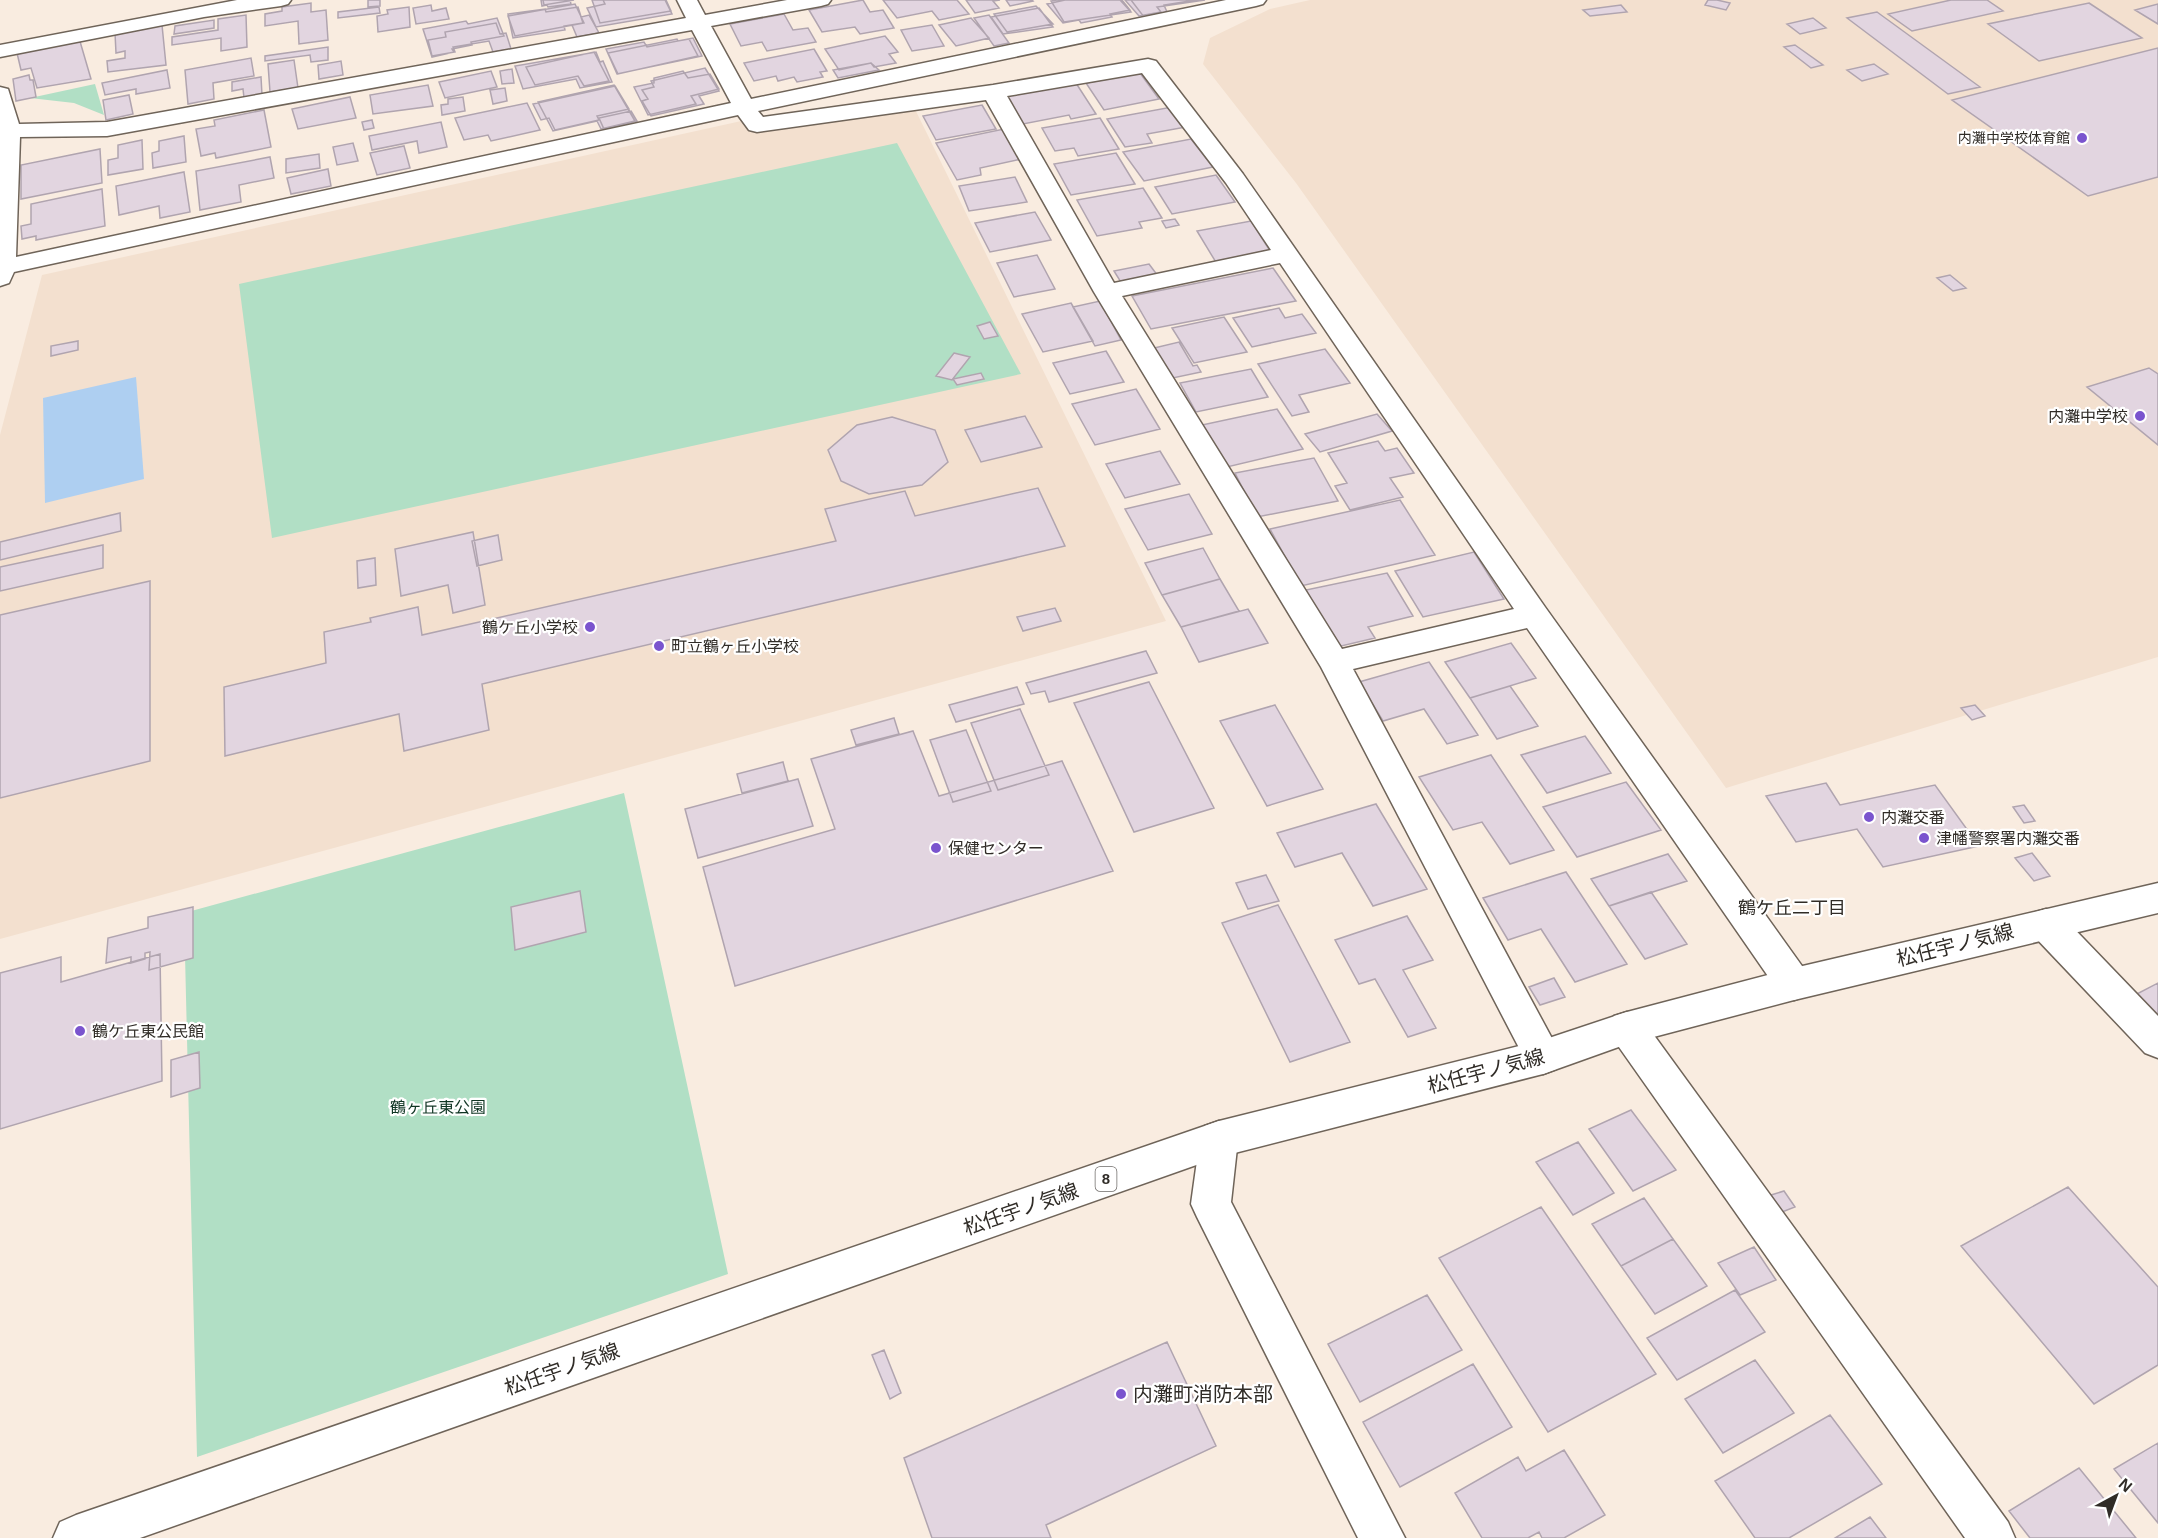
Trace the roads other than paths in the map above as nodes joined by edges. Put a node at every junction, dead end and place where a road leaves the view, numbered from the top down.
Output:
1 (169, 0) edge
2 (281, 0) edge
3 (687, 0) edge
4 (820, 0) edge
5 (1256, 0) edge
6 (700, 22) junction
7 (0, 40) edge
8 (0, 51) edge
9 (993, 92) junction
10 (0, 94) edge
11 (744, 107) junction
12 (5, 131) edge
13 (1286, 254) junction
14 (1, 271) edge
15 (1107, 292) junction
16 (1534, 615) junction
17 (1334, 662) junction
18 (2158, 898) edge
19 (2046, 924) junction
20 (1794, 984) junction
21 (1627, 1028) junction
22 (2158, 1041) edge
23 (1544, 1057) junction
24 (1219, 1140) junction
25 (76, 1538) edge
26 (1382, 1538) edge
27 (1992, 1538) edge

1 - 7 street
2 - 8 street
3 - 6 street
4 - 6 street
5 - 11 street
6 - 11 street
6 - 12 street
9 - 11 street
9 - 13 street
9 - 15 street
10 - 12 street
11 - 14 street
12 - 14 street
13 - 15 street
13 - 16 street
15 - 17 street
16 - 17 street
16 - 20 street
17 - 23 street
18 - 19 street, 松任宇ノ気線 / 8
19 - 20 street, 松任宇ノ気線 / 8
19 - 22 street
20 - 21 street, 松任宇ノ気線 / 8
21 - 23 street, 松任宇ノ気線 / 8
21 - 27 street
23 - 24 street, 松任宇ノ気線 / 8
24 - 25 street, 松任宇ノ気線 / 8
24 - 26 street

